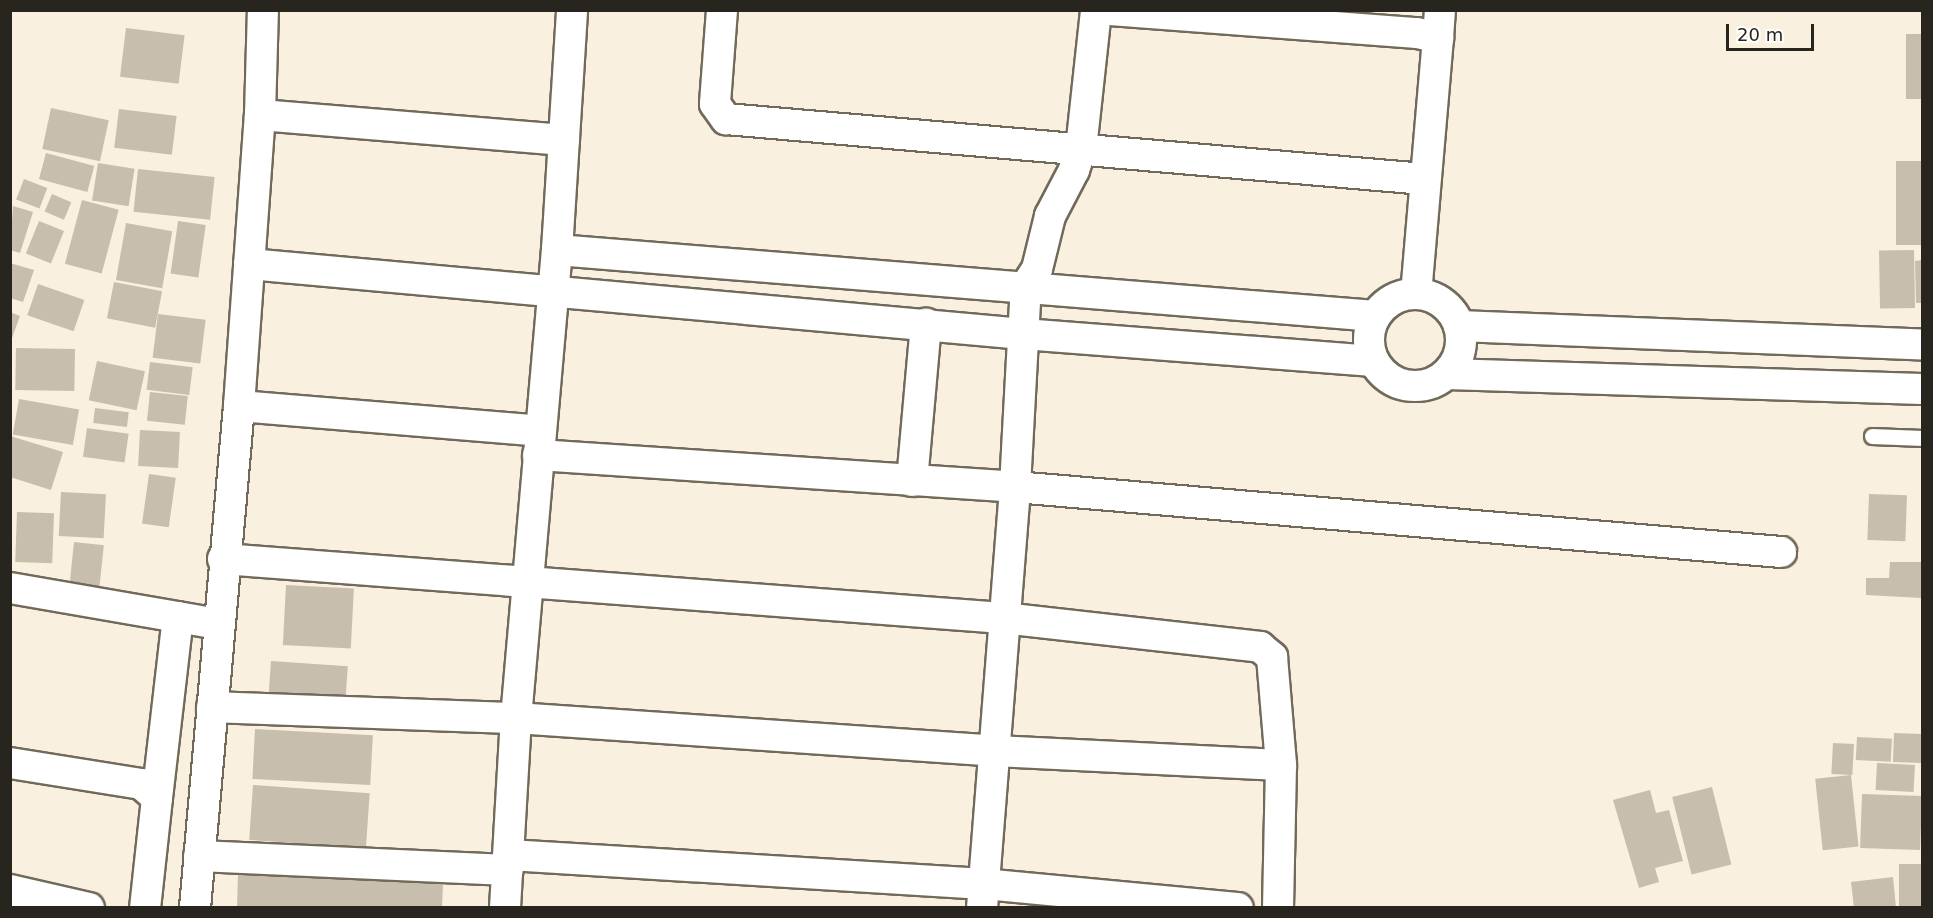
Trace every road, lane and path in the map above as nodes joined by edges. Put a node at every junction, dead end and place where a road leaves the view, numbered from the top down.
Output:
1 (263, 10) edge
2 (572, 10) edge
3 (722, 10) edge
4 (1096, 10) edge
5 (1110, 10) edge
6 (1439, 24) edge
7 (260, 115) junction
8 (564, 140) junction
9 (1081, 149) junction
10 (1425, 179) junction
11 (557, 250) junction
12 (249, 264) junction
13 (1026, 286) junction
14 (553, 293) junction
15 (1416, 294) junction
16 (1375, 316) junction
17 (926, 324) junction
18 (1459, 326) junction
19 (1023, 334) junction
20 (1923, 345) edge
21 (1373, 361) junction
22 (1447, 374) junction
23 (1923, 389) edge
24 (239, 406) junction
25 (1872, 436) dead end
26 (1923, 438) edge
27 (539, 443) junction
28 (912, 481) junction
29 (1015, 488) junction
30 (1780, 552) dead end
31 (223, 559) junction
32 (531, 584) junction
33 (10, 588) edge
34 (178, 617) junction
35 (1004, 618) junction
36 (218, 624) junction
37 (212, 707) junction
38 (516, 718) junction
39 (995, 751) junction
40 (10, 763) edge
41 (1281, 765) junction
42 (157, 798) junction
43 (199, 856) junction
44 (509, 863) junction
45 (10, 891) edge
46 (983, 896) edge
47 (89, 908) edge
48 (145, 908) edge
49 (195, 908) edge
50 (505, 908) edge
51 (1238, 908) edge
52 (1278, 908) edge

1 - 7 street
2 - 8 street
3 - 9 street
4 - 9 street
5 - 6 street
6 - 10 street
7 - 8 street
7 - 12 street
8 - 11 street
9 - 10 street
9 - 13 street
10 - 15 street
11 - 13 street
11 - 14 street
12 - 14 street
12 - 24 street
13 - 16 street
13 - 19 street
14 - 17 street
14 - 27 street
15 - 16 street
15 - 18 street
16 - 21 street
17 - 19 street
17 - 28 street
18 - 20 street
18 - 22 street
19 - 21 street
19 - 29 street
21 - 22 street
22 - 23 street
24 - 27 street
24 - 31 street
25 - 26 lane
27 - 28 street
27 - 32 street
28 - 29 street
29 - 30 street
29 - 35 street
31 - 32 street
31 - 36 street
32 - 35 street
32 - 38 street
33 - 34 street
34 - 36 street
34 - 42 street
35 - 39 street
35 - 41 street
36 - 37 street
37 - 38 street
37 - 43 street
38 - 39 street
38 - 44 street
39 - 41 street
39 - 46 street
40 - 42 street
41 - 52 street
42 - 48 street
43 - 44 street
43 - 49 street
44 - 46 street
44 - 50 street
45 - 47 street
46 - 51 street

